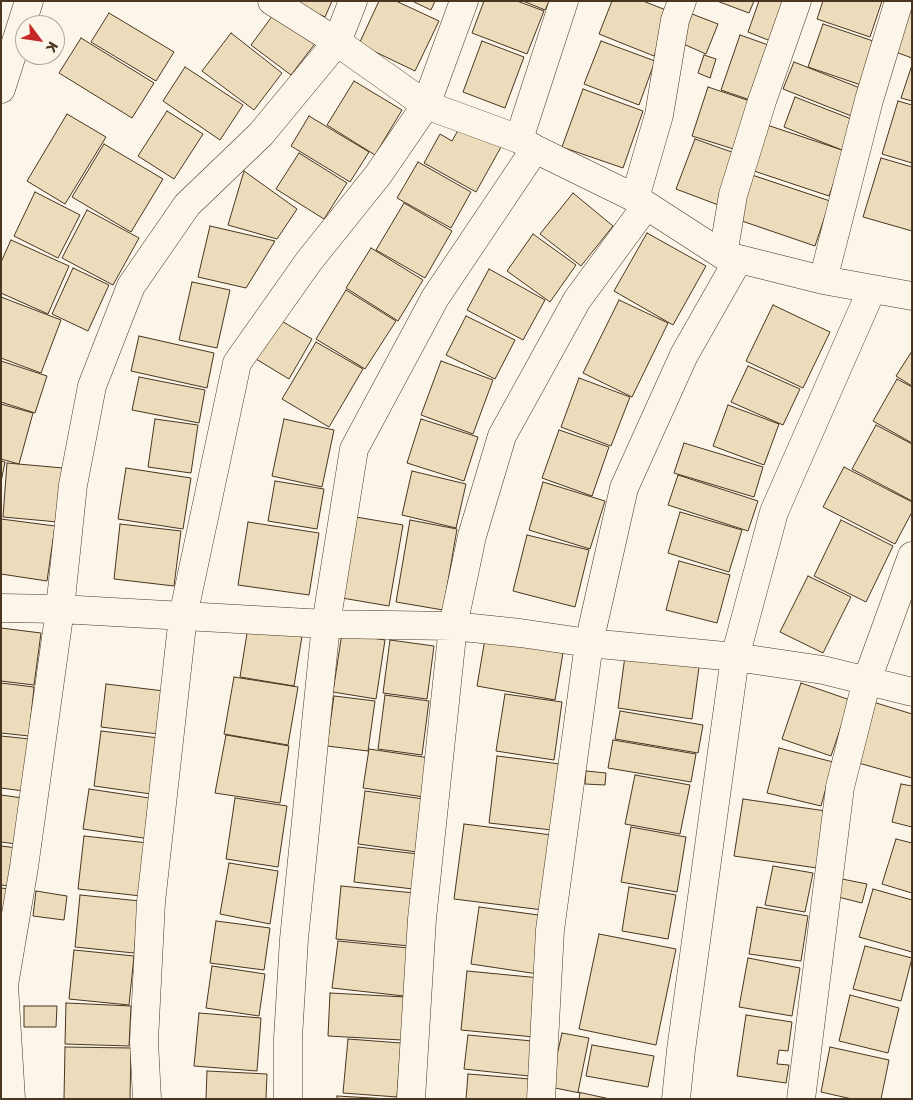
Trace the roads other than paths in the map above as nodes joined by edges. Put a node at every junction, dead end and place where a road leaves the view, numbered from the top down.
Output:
1 (29, 1) edge
2 (272, 1) edge
3 (353, 1) edge
4 (464, 1) edge
5 (564, 1) edge
6 (682, 1) edge
7 (797, 1) edge
8 (899, 1) edge
9 (337, 42) junction
10 (1, 89) edge
11 (426, 105) junction
12 (527, 144) junction
13 (641, 202) junction
14 (730, 257) junction
15 (823, 280) junction
16 (872, 289) junction
17 (912, 296) edge
18 (912, 556) edge
19 (1, 608) edge
20 (60, 609) junction
21 (183, 616) junction
22 (326, 624) junction
23 (453, 626) junction
24 (589, 643) junction
25 (735, 657) junction
26 (867, 680) junction
27 (912, 692) edge
28 (11, 1099) edge
29 (147, 1099) edge
30 (288, 1099) edge
31 (411, 1099) edge
32 (541, 1099) edge
33 (676, 1099) edge
34 (801, 1099) edge

1 - 10 street
2 - 9 street
3 - 9 street
4 - 11 street
5 - 12 street
6 - 13 street
7 - 14 street
8 - 15 street
9 - 11 street
9 - 20 street
11 - 12 street
11 - 21 street
12 - 13 street
12 - 22 street
13 - 14 street
13 - 23 street
14 - 15 street
14 - 24 street
15 - 16 street
16 - 17 street
16 - 25 street
18 - 26 street
19 - 20 street
20 - 21 street
20 - 28 street
21 - 22 street
21 - 29 street
22 - 23 street
22 - 30 street
23 - 24 street
23 - 31 street
24 - 25 street
24 - 32 street
25 - 26 street
25 - 33 street
26 - 27 street
26 - 34 street

